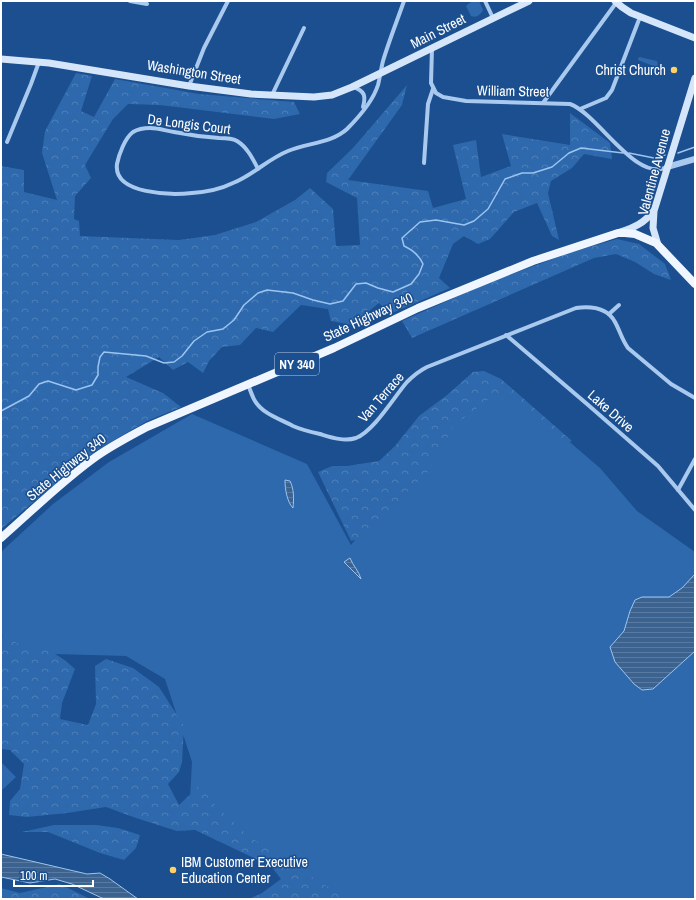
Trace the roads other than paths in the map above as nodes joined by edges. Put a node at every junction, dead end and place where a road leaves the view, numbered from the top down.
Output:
1 (130, 1) edge
2 (228, 1) edge
3 (404, 1) edge
4 (485, 1) edge
5 (529, 1) edge
6 (616, 2) edge
7 (147, 4) dead end
8 (640, 17) junction
9 (493, 18) junction
10 (304, 28) dead end
11 (695, 38) edge
12 (432, 48) junction
13 (1, 59) edge
14 (39, 62) junction
15 (380, 74) junction
16 (695, 78) edge
17 (189, 86) junction
18 (352, 87) junction
19 (434, 89) junction
20 (272, 96) junction
21 (543, 103) junction
22 (580, 109) junction
23 (362, 110) junction
24 (7, 142) dead end
25 (695, 159) edge
26 (424, 163) dead end
27 (667, 166) junction
28 (258, 169) junction
29 (655, 206) junction
30 (618, 233) junction
31 (658, 245) junction
32 (695, 284) edge
33 (619, 305) dead end
34 (609, 314) junction
35 (506, 335) junction
36 (248, 384) junction
37 (695, 398) edge
38 (695, 460) edge
39 (678, 490) junction
40 (695, 510) edge
41 (1, 538) edge

1 - 7 street
2 - 17 street
3 - 15 street
4 - 9 street
5 - 9 main road, Main Street
6 - 8 main road
6 - 21 street
8 - 11 main road
8 - 22 street
9 - 12 main road, Main Street
10 - 20 street
12 - 15 main road, Main Street
12 - 19 street
13 - 14 main road, Washington Street
14 - 17 main road, Washington Street
14 - 24 street
15 - 18 main road, Washington Street
15 - 23 street
16 - 27 main road, Valentine Avenue / NY 340
17 - 20 main road, Washington Street
18 - 20 main road, Washington Street
18 - 23 street
19 - 21 street, William Street
19 - 26 street
21 - 22 street, William Street
22 - 27 street, William Street
23 - 28 street
25 - 27 street
27 - 29 main road, Valentine Avenue / NY 340
28 - 28 street, De Longis Court
29 - 30 main road, State Highway 340 / NY 340
29 - 31 main road, Valentine Avenue
30 - 31 main road
30 - 36 main road, State Highway 340 / NY 340
31 - 32 main road, Valentine Avenue
33 - 34 street
34 - 35 street, Van Terrace
34 - 37 street
35 - 36 street, Van Terrace
35 - 39 street, Lake Drive
36 - 41 main road, State Highway 340 / NY 340
38 - 39 street
39 - 40 street, Lake Drive

